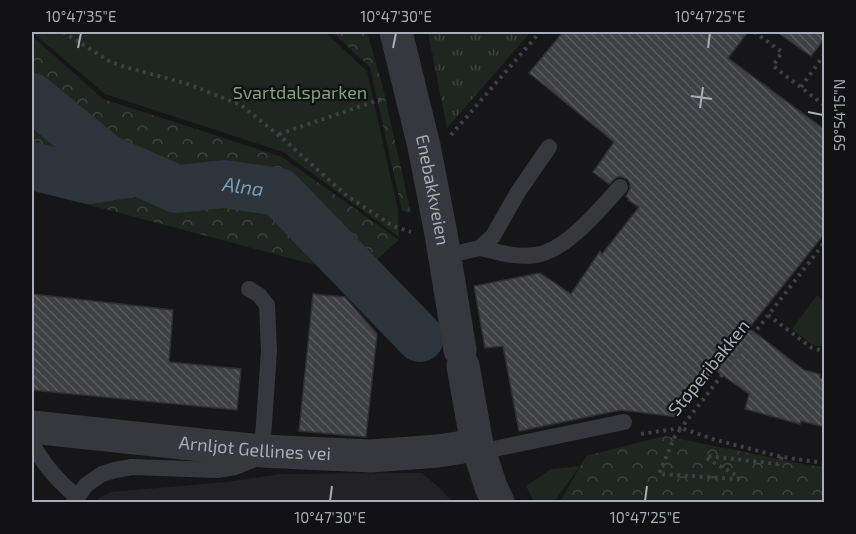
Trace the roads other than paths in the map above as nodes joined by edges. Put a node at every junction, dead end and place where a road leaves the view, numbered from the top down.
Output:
1 (396, 32) edge
2 (549, 147) dead end
3 (620, 187) dead end
4 (443, 245) junction
5 (480, 248) junction
6 (249, 289) dead end
7 (624, 422) dead end
8 (32, 427) edge
9 (32, 443) edge
10 (478, 447) junction
11 (262, 451) junction
12 (75, 500) edge
13 (498, 502) edge

1 - 4 street, Enebakkveien
2 - 5 lane
3 - 5 lane
4 - 5 lane
4 - 10 street, Enebakkveien
6 - 11 lane
7 - 10 lane
8 - 11 street, Arnljot Gellines vei
9 - 12 lane
10 - 11 street, Arnljot Gellines vei
10 - 13 street, Enebakkveien
11 - 12 lane

